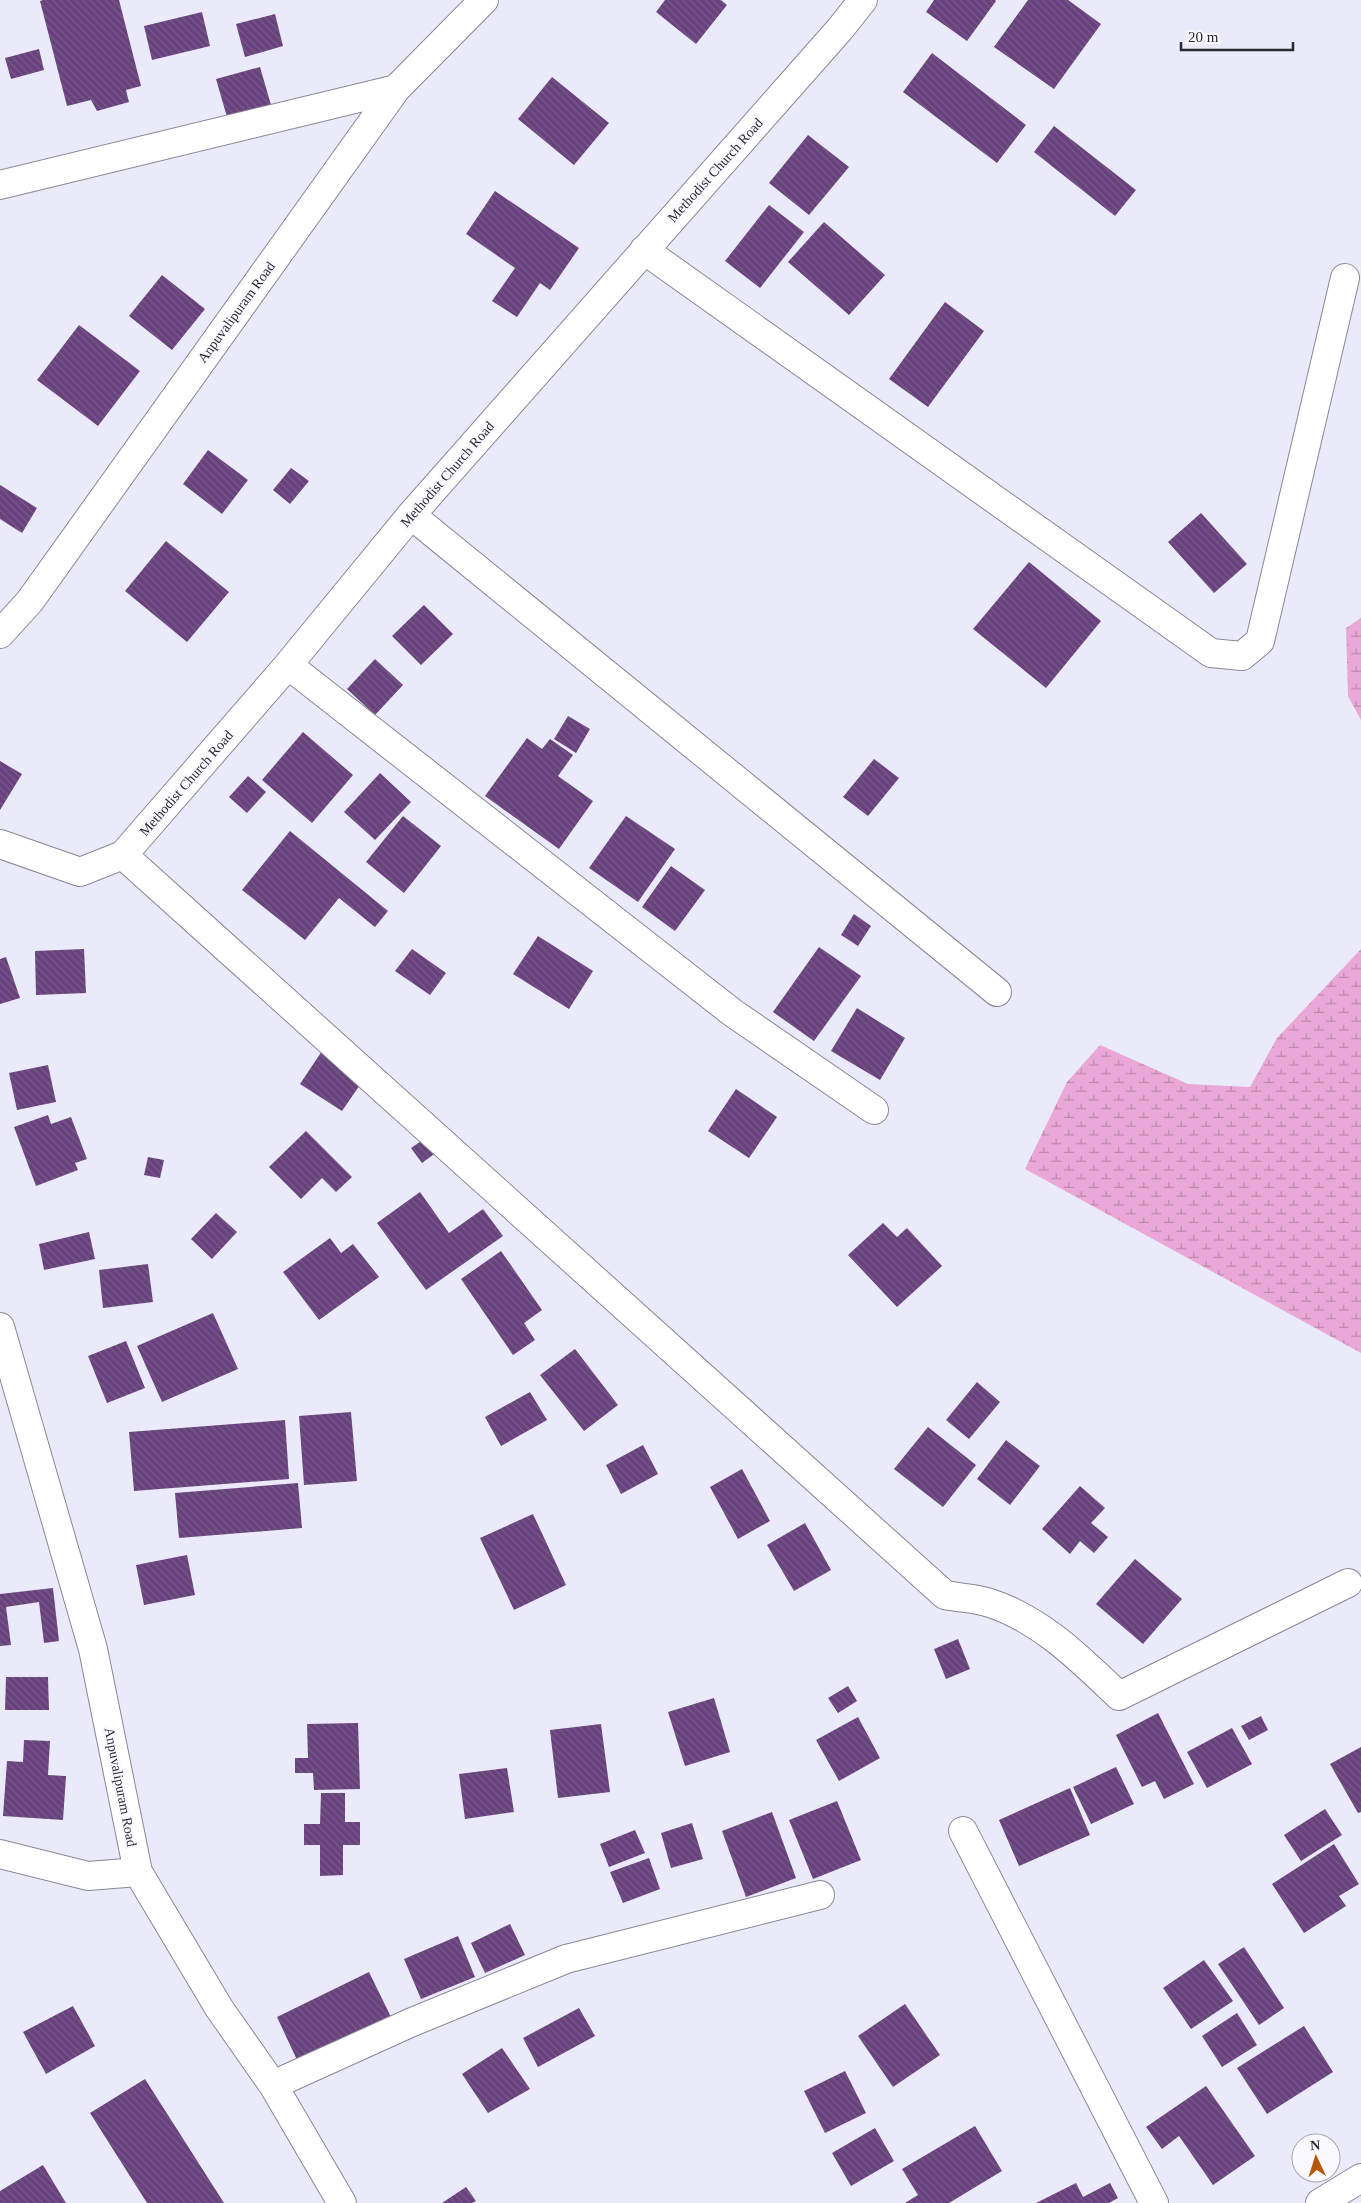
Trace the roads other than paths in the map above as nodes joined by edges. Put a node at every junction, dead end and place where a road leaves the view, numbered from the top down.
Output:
1 (484, 0) edge
2 (863, 0) edge
3 (396, 89) junction
4 (0, 185) edge
5 (644, 250) junction
6 (1345, 278) dead end
7 (411, 515) junction
8 (0, 634) edge
9 (288, 665) junction
10 (0, 844) edge
11 (123, 855) junction
12 (997, 992) dead end
13 (874, 1110) dead end
14 (0, 1327) edge
15 (1348, 1583) dead end
16 (963, 1831) dead end
17 (0, 1854) edge
18 (138, 1872) junction
19 (820, 1894) dead end
20 (273, 2085) junction
21 (1361, 2178) edge
22 (342, 2203) edge
23 (1154, 2203) edge
24 (1320, 2203) edge

1 - 3 street, Anpuvalipuram Road
2 - 5 street, Methodist Church Road
3 - 4 street
3 - 8 street, Anpuvalipuram Road
5 - 6 street
5 - 7 street, Methodist Church Road
7 - 9 street, Methodist Church Road
7 - 12 street
9 - 11 street, Methodist Church Road
9 - 13 street
10 - 11 street, Methodist Church Road
11 - 15 street
14 - 18 street, Anpuvalipuram Road
16 - 23 street
17 - 18 street
18 - 20 street, Anpuvalipuram Road
19 - 20 street
20 - 22 street, Anpuvalipuram Road
21 - 24 street

